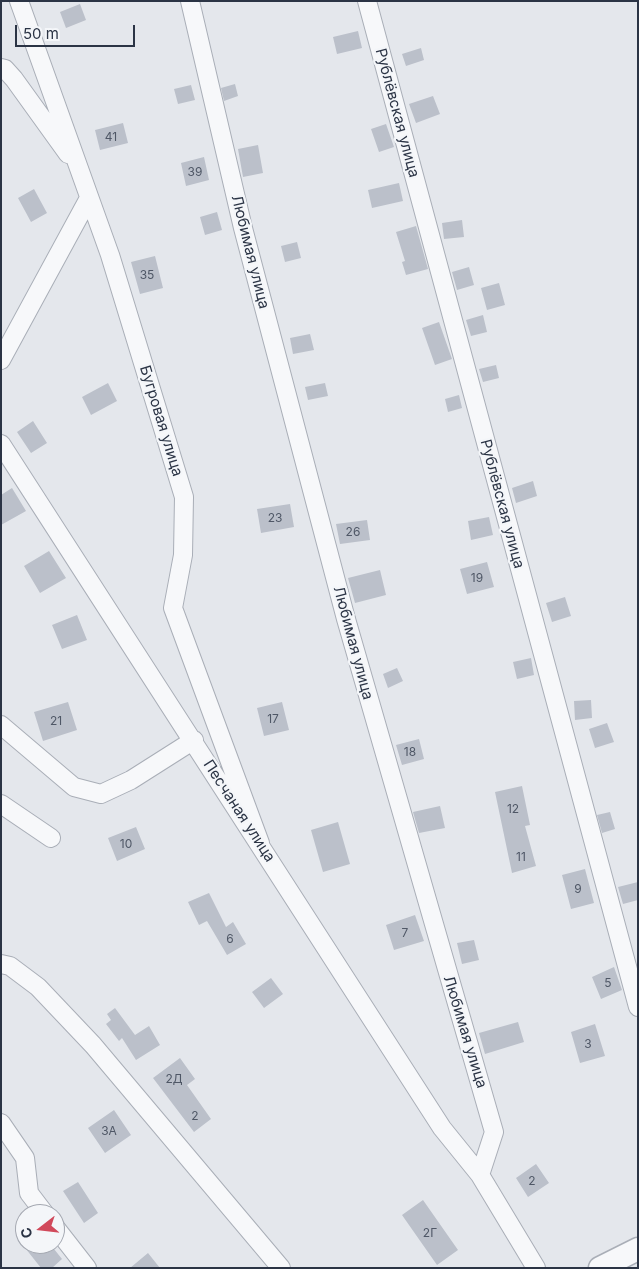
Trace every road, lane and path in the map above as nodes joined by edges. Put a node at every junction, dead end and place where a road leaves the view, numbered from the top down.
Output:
1 (20, 1) edge
2 (190, 1) edge
3 (367, 1) edge
4 (1, 68) edge
5 (80, 170) junction
6 (89, 198) junction
7 (1, 360) edge
8 (1, 444) edge
9 (1, 725) edge
10 (194, 740) junction
11 (1, 804) edge
12 (51, 838) dead end
13 (260, 843) junction
14 (4, 970) edge
15 (638, 1006) edge
16 (1, 1124) edge
17 (480, 1175) junction
18 (37, 1204) edge
19 (65, 1240) edge
20 (638, 1249) edge
21 (87, 1268) edge
22 (281, 1268) edge
23 (536, 1268) edge
24 (600, 1268) edge

1 - 5 street, Бугровая улица
2 - 17 street, Любимая улица
3 - 15 street, Рублёвская улица
4 - 5 street
5 - 6 street, Бугровая улица
6 - 7 street
6 - 13 street, Бугровая улица
8 - 10 street, Песчаная улица
9 - 10 street
10 - 13 street, Песчаная улица
11 - 12 street
13 - 17 street, Песчаная улица
14 - 22 street
16 - 18 street
17 - 23 street
19 - 21 street
20 - 24 street

